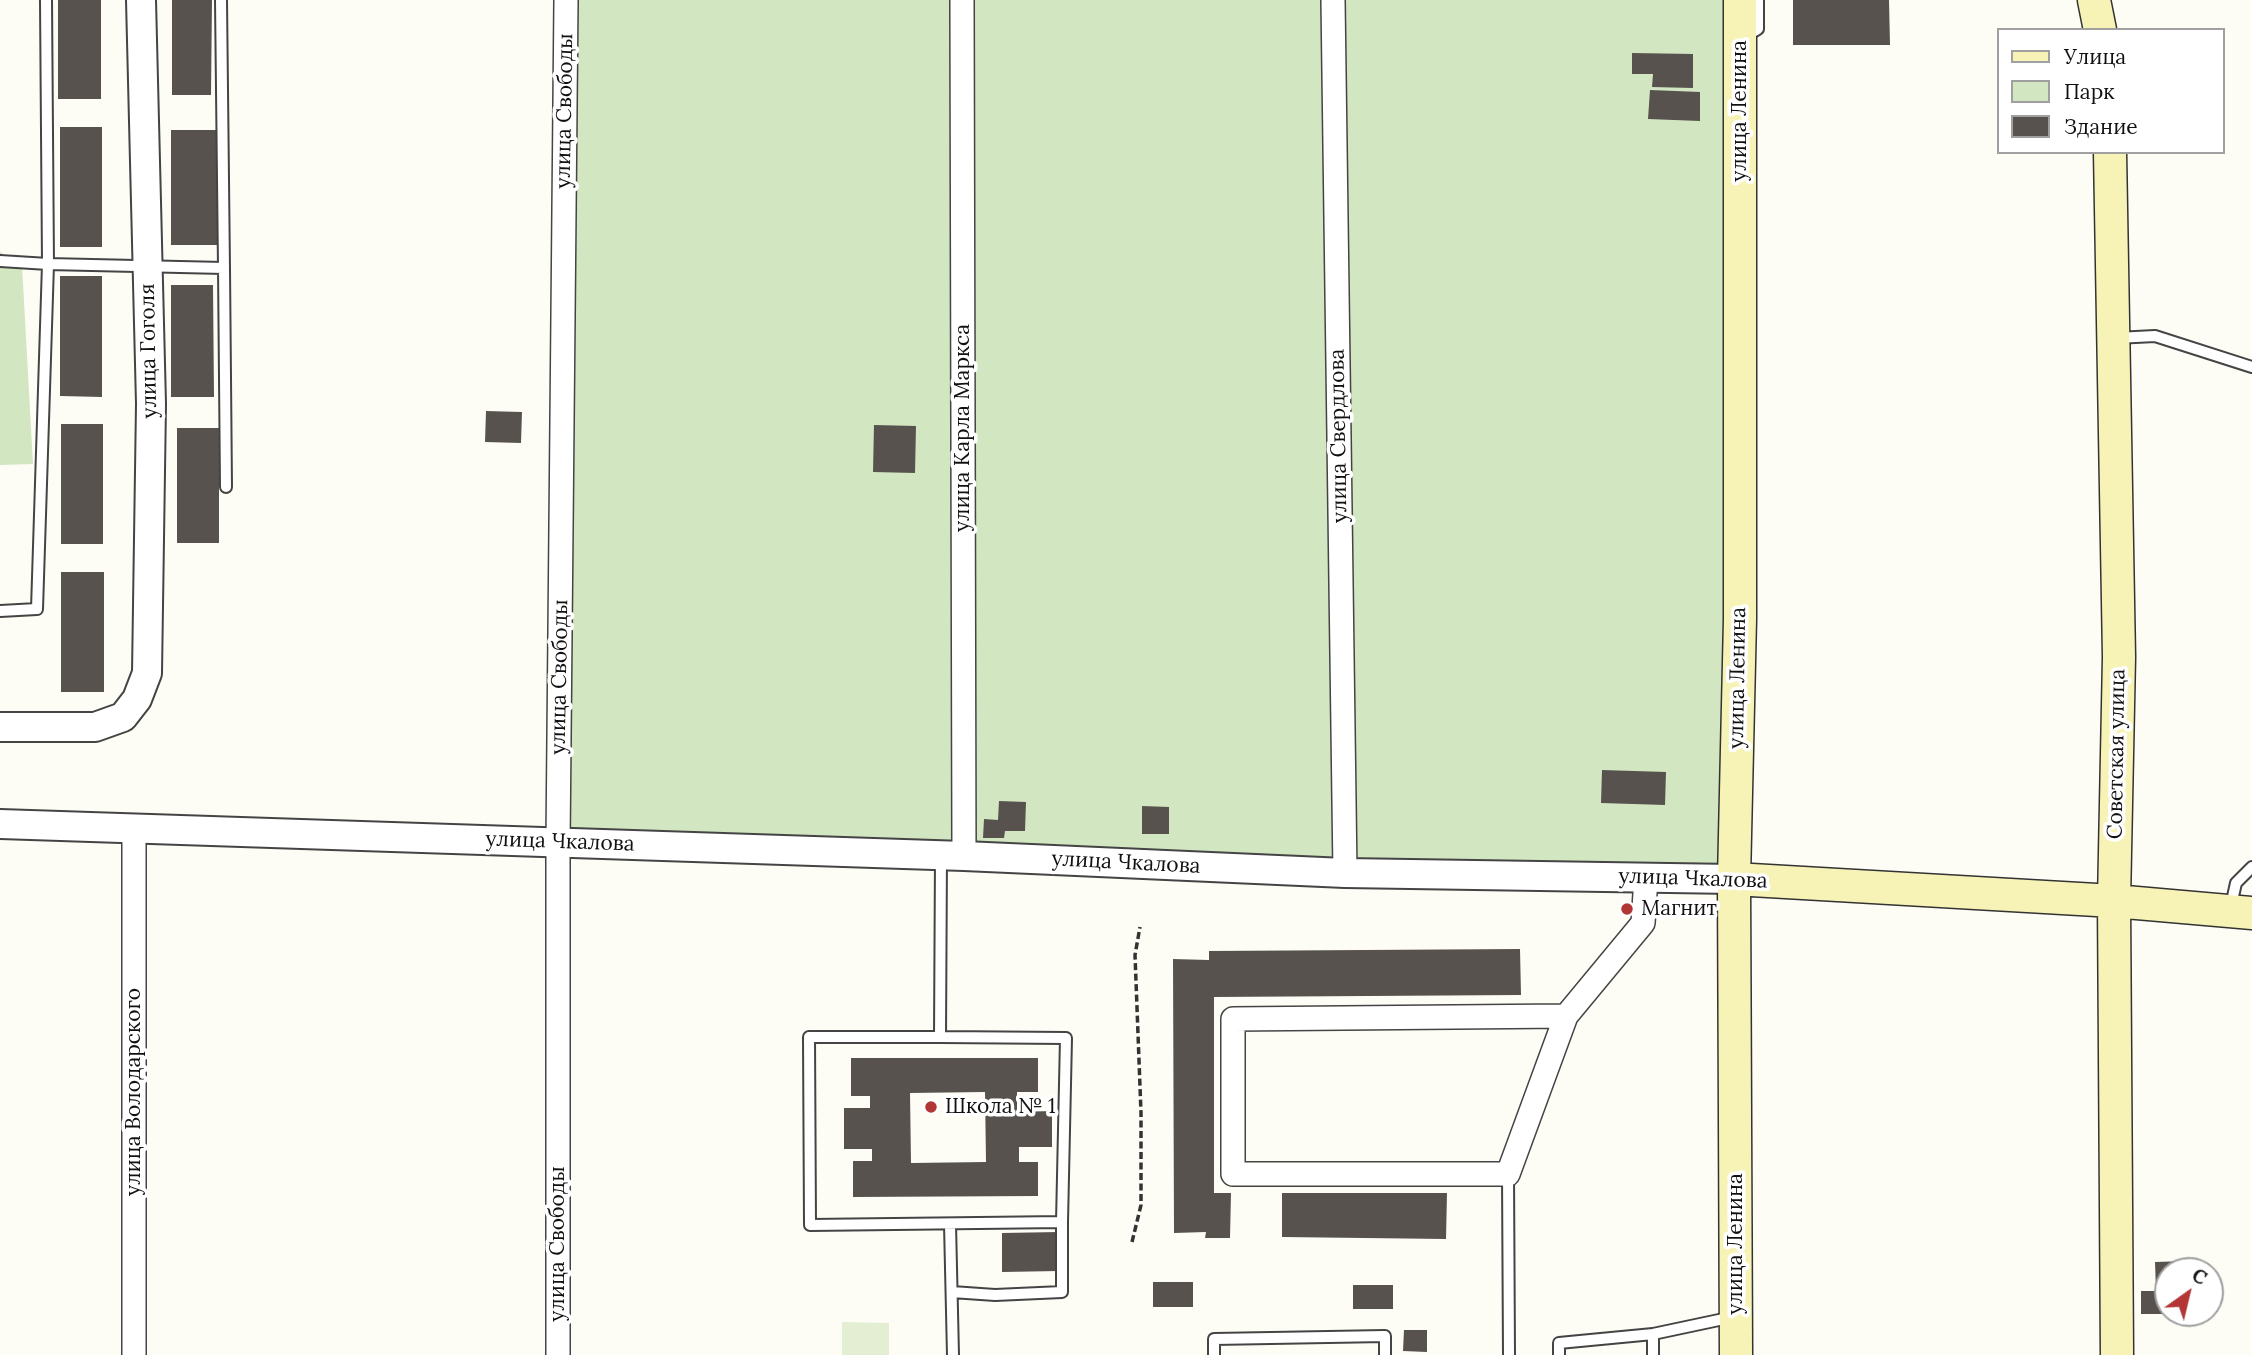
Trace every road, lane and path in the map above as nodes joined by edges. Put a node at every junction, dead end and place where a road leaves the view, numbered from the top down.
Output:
1 (46, 0) edge
2 (142, 0) edge
3 (221, 0) edge
4 (566, 0) edge
5 (962, 0) edge
6 (1333, 0) edge
7 (1740, 0) edge
8 (1758, 0) edge
9 (2094, 0) edge
10 (2100, 28) edge
11 (1740, 40) junction
12 (2110, 154) edge
13 (0, 261) edge
14 (48, 264) junction
15 (148, 268) junction
16 (224, 268) junction
17 (2114, 338) junction
18 (2252, 367) edge
19 (226, 486) dead end
20 (0, 611) edge
21 (0, 727) edge
22 (0, 824) edge
23 (134, 829) junction
24 (558, 842) junction
25 (953, 856) junction
26 (2252, 867) edge
27 (1345, 873) junction
28 (1646, 878) junction
29 (1734, 879) junction
30 (2114, 901) junction
31 (2241, 913) edge
32 (1140, 927) dead end
33 (1566, 1016) junction
34 (940, 1037) junction
35 (1508, 1174) junction
36 (1062, 1222) junction
37 (950, 1224) junction
38 (1132, 1242) dead end
39 (952, 1292) junction
40 (1736, 1317) junction
41 (1653, 1334) junction
42 (134, 1355) edge
43 (558, 1355) edge
44 (953, 1355) edge
45 (1214, 1355) edge
46 (1385, 1355) edge
47 (1510, 1355) edge
48 (1559, 1355) edge
49 (1653, 1355) edge
50 (1736, 1355) edge
51 (2117, 1355) edge

1 - 14 lane
2 - 15 street, улица Гоголя
3 - 16 lane
4 - 24 street, улица Свободы
5 - 25 street, улица Карла Маркса
6 - 27 street, улица Свердлова
7 - 11 main road, улица Ленина
8 - 11 lane
9 - 10 main road
11 - 29 main road, улица Ленина
12 - 17 main road, Советская улица
13 - 14 lane
14 - 15 lane
14 - 20 lane
15 - 16 lane
15 - 21 street, улица Гоголя
16 - 19 lane
17 - 18 lane
17 - 30 main road, Советская улица
22 - 23 street, улица Чкалова
23 - 24 street, улица Чкалова
23 - 42 street, улица Володарского
24 - 25 street, улица Чкалова
24 - 43 street, улица Свободы
25 - 27 street, улица Чкалова
25 - 34 lane
26 - 31 lane
27 - 28 street, улица Чкалова
28 - 29 street, улица Чкалова
28 - 33 street
29 - 30 main road, улица Чкалова
29 - 40 main road, улица Ленина
30 - 31 main road, улица Чкалова
30 - 51 main road, Советская улица
32 - 38 path
33 - 35 street
33 - 35 street
34 - 36 lane
34 - 37 lane
35 - 47 lane
36 - 37 lane
36 - 39 lane
37 - 39 lane
39 - 44 lane
40 - 41 lane
40 - 50 main road, улица Ленина
41 - 48 lane
41 - 49 lane
45 - 46 lane

